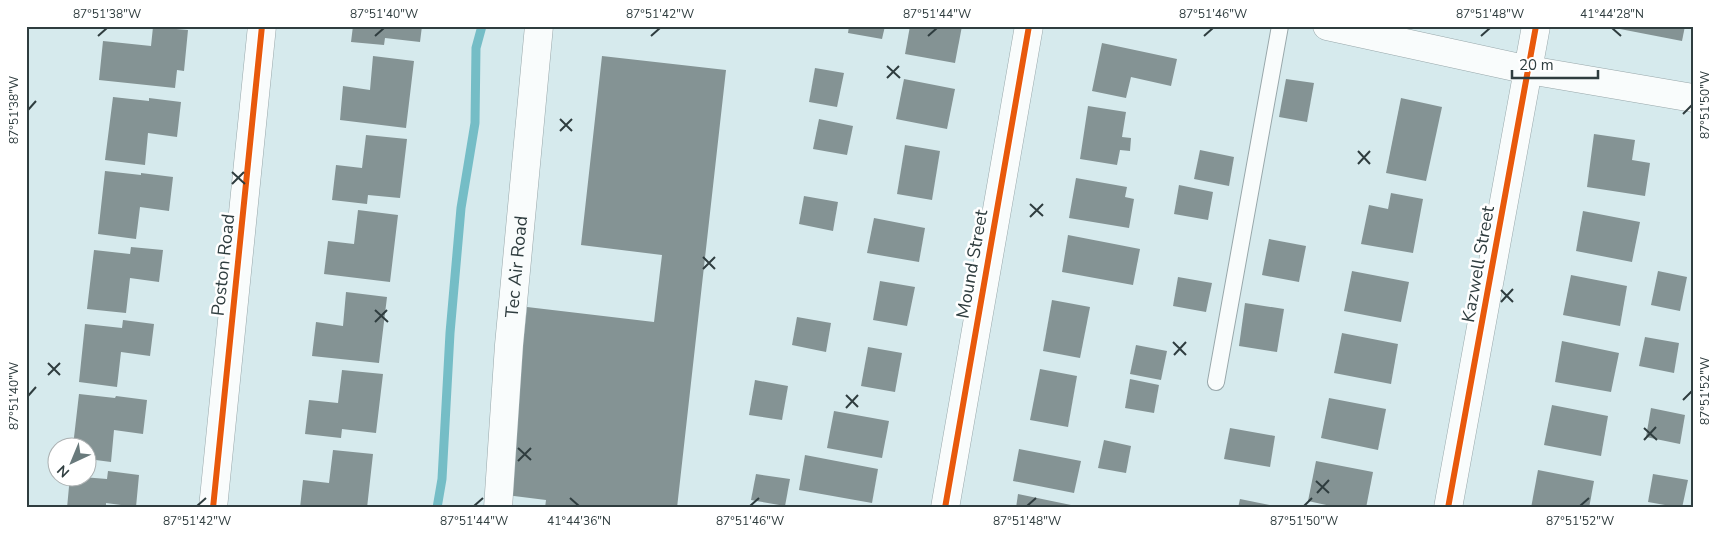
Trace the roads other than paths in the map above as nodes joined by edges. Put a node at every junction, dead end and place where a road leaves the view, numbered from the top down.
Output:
1 (262, 26) edge
2 (540, 26) edge
3 (1029, 26) edge
4 (1280, 26) edge
5 (1327, 26) edge
6 (1536, 26) edge
7 (1529, 70) junction
8 (1693, 98) edge
9 (1216, 382) dead end
10 (213, 508) edge
11 (498, 508) edge
12 (945, 508) edge
13 (1448, 508) edge

1 - 10 street, Poston Road
2 - 11 street, Tec Air Road
3 - 12 street, Mound Street
4 - 9 lane
5 - 7 street
6 - 7 street, Kazwell Street
7 - 8 street
7 - 13 street, Kazwell Street

